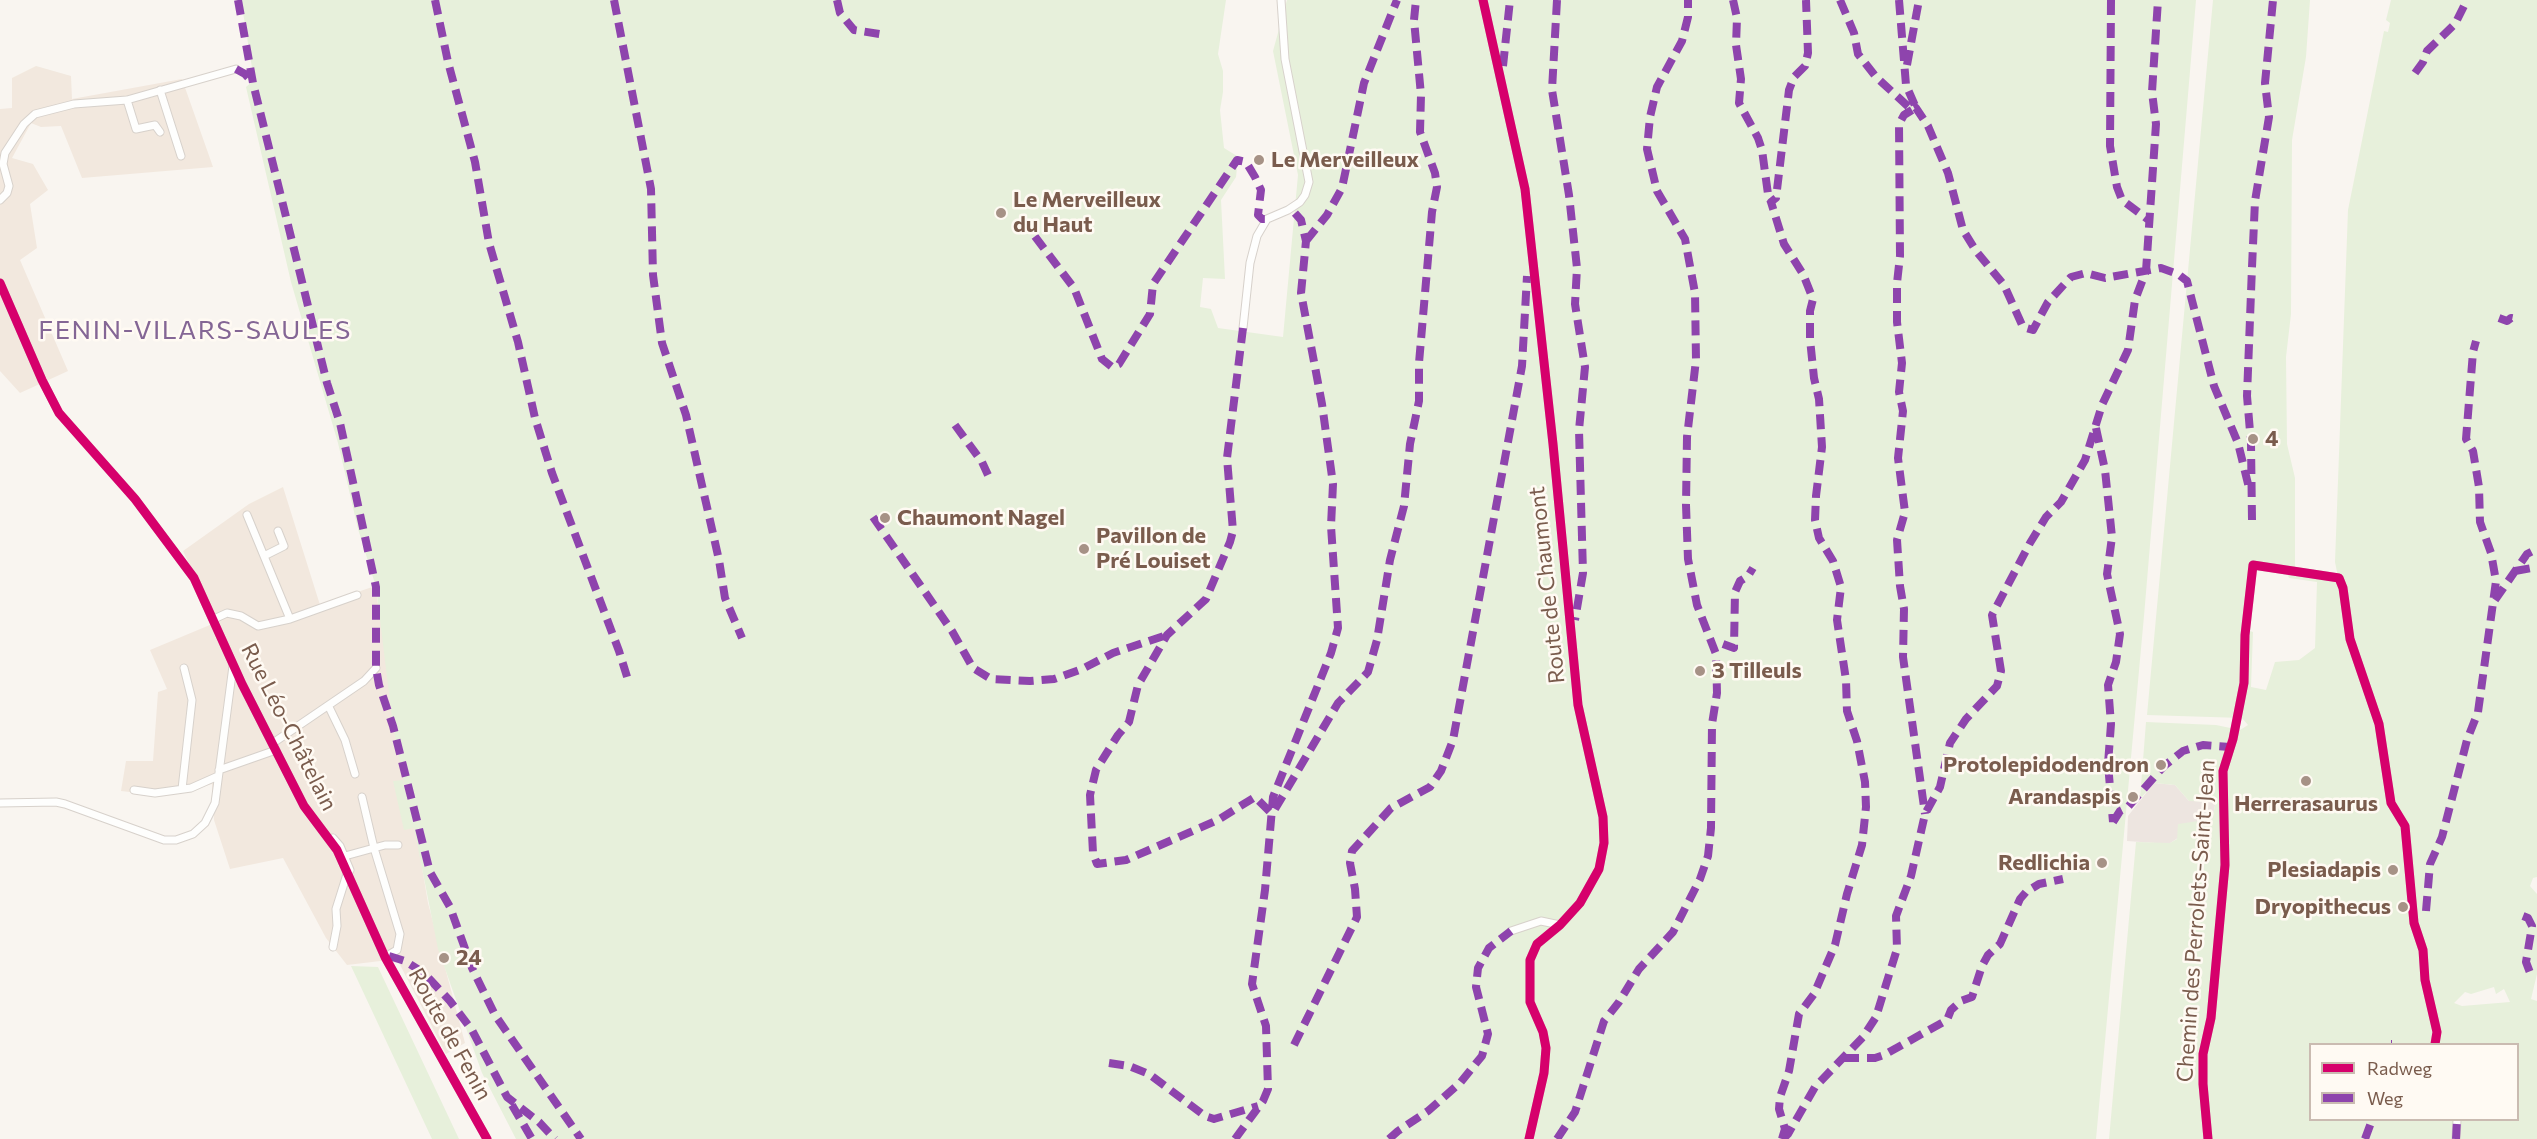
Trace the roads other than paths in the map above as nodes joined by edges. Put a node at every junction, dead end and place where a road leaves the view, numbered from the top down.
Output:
1 (1281, 0) edge
2 (1483, 0) edge
3 (236, 69) dead end
4 (160, 90) junction
5 (127, 100) junction
6 (160, 132) dead end
7 (181, 156) dead end
8 (0, 200) edge
9 (0, 283) edge
10 (1243, 328) dead end
11 (247, 515) dead end
12 (278, 531) dead end
13 (264, 556) junction
14 (357, 595) dead end
15 (214, 619) junction
16 (290, 619) junction
17 (233, 664) junction
18 (184, 668) dead end
19 (376, 668) dead end
20 (242, 684) junction
21 (231, 685) junction
22 (329, 707) junction
23 (274, 746) junction
24 (218, 773) junction
25 (355, 774) dead end
26 (182, 789) junction
27 (134, 790) dead end
28 (363, 797) dead end
29 (0, 803) edge
30 (324, 834) junction
31 (398, 845) dead end
32 (374, 848) junction
33 (345, 856) junction
34 (347, 874) junction
35 (351, 884) junction
36 (1560, 925) junction
37 (1511, 931) dead end
38 (333, 947) dead end
39 (380, 947) joint
40 (385, 957) junction
41 (2435, 1043) edge
42 (2457, 1121) edge
43 (487, 1139) edge
44 (1529, 1139) edge
45 (2208, 1139) edge
46 (2456, 1139) edge

1 - 10 street
2 - 36 street, Route de Chaumont
3 - 4 street
4 - 5 street
4 - 7 street
5 - 6 street
5 - 8 street
9 - 15 street, Rue Léo-Châtelain
11 - 13 street
12 - 13 street
13 - 16 street
14 - 16 street
15 - 16 street
15 - 17 street, Rue Léo-Châtelain
17 - 20 street, Rue Léo-Châtelain
17 - 21 street
18 - 26 street
19 - 22 street
20 - 21 street
20 - 23 street, Rue Léo-Châtelain
21 - 24 street
22 - 23 street
22 - 25 street
23 - 24 street
23 - 30 street, Rue Léo-Châtelain
24 - 26 street
24 - 29 street
26 - 27 street
28 - 32 street
30 - 33 street
30 - 34 street, Rue Léo-Châtelain
31 - 32 street
32 - 33 street
32 - 40 street
33 - 35 street
34 - 35 street, Rue Léo-Châtelain
34 - 38 street
35 - 39 street, Rue Léo-Châtelain
36 - 37 street
36 - 44 street, Route de Chaumont
39 - 40 street, Route de Fenin
40 - 43 street, Route de Fenin
41 - 45 street, Chemin des Perrolets-Saint-Jean
42 - 46 street

